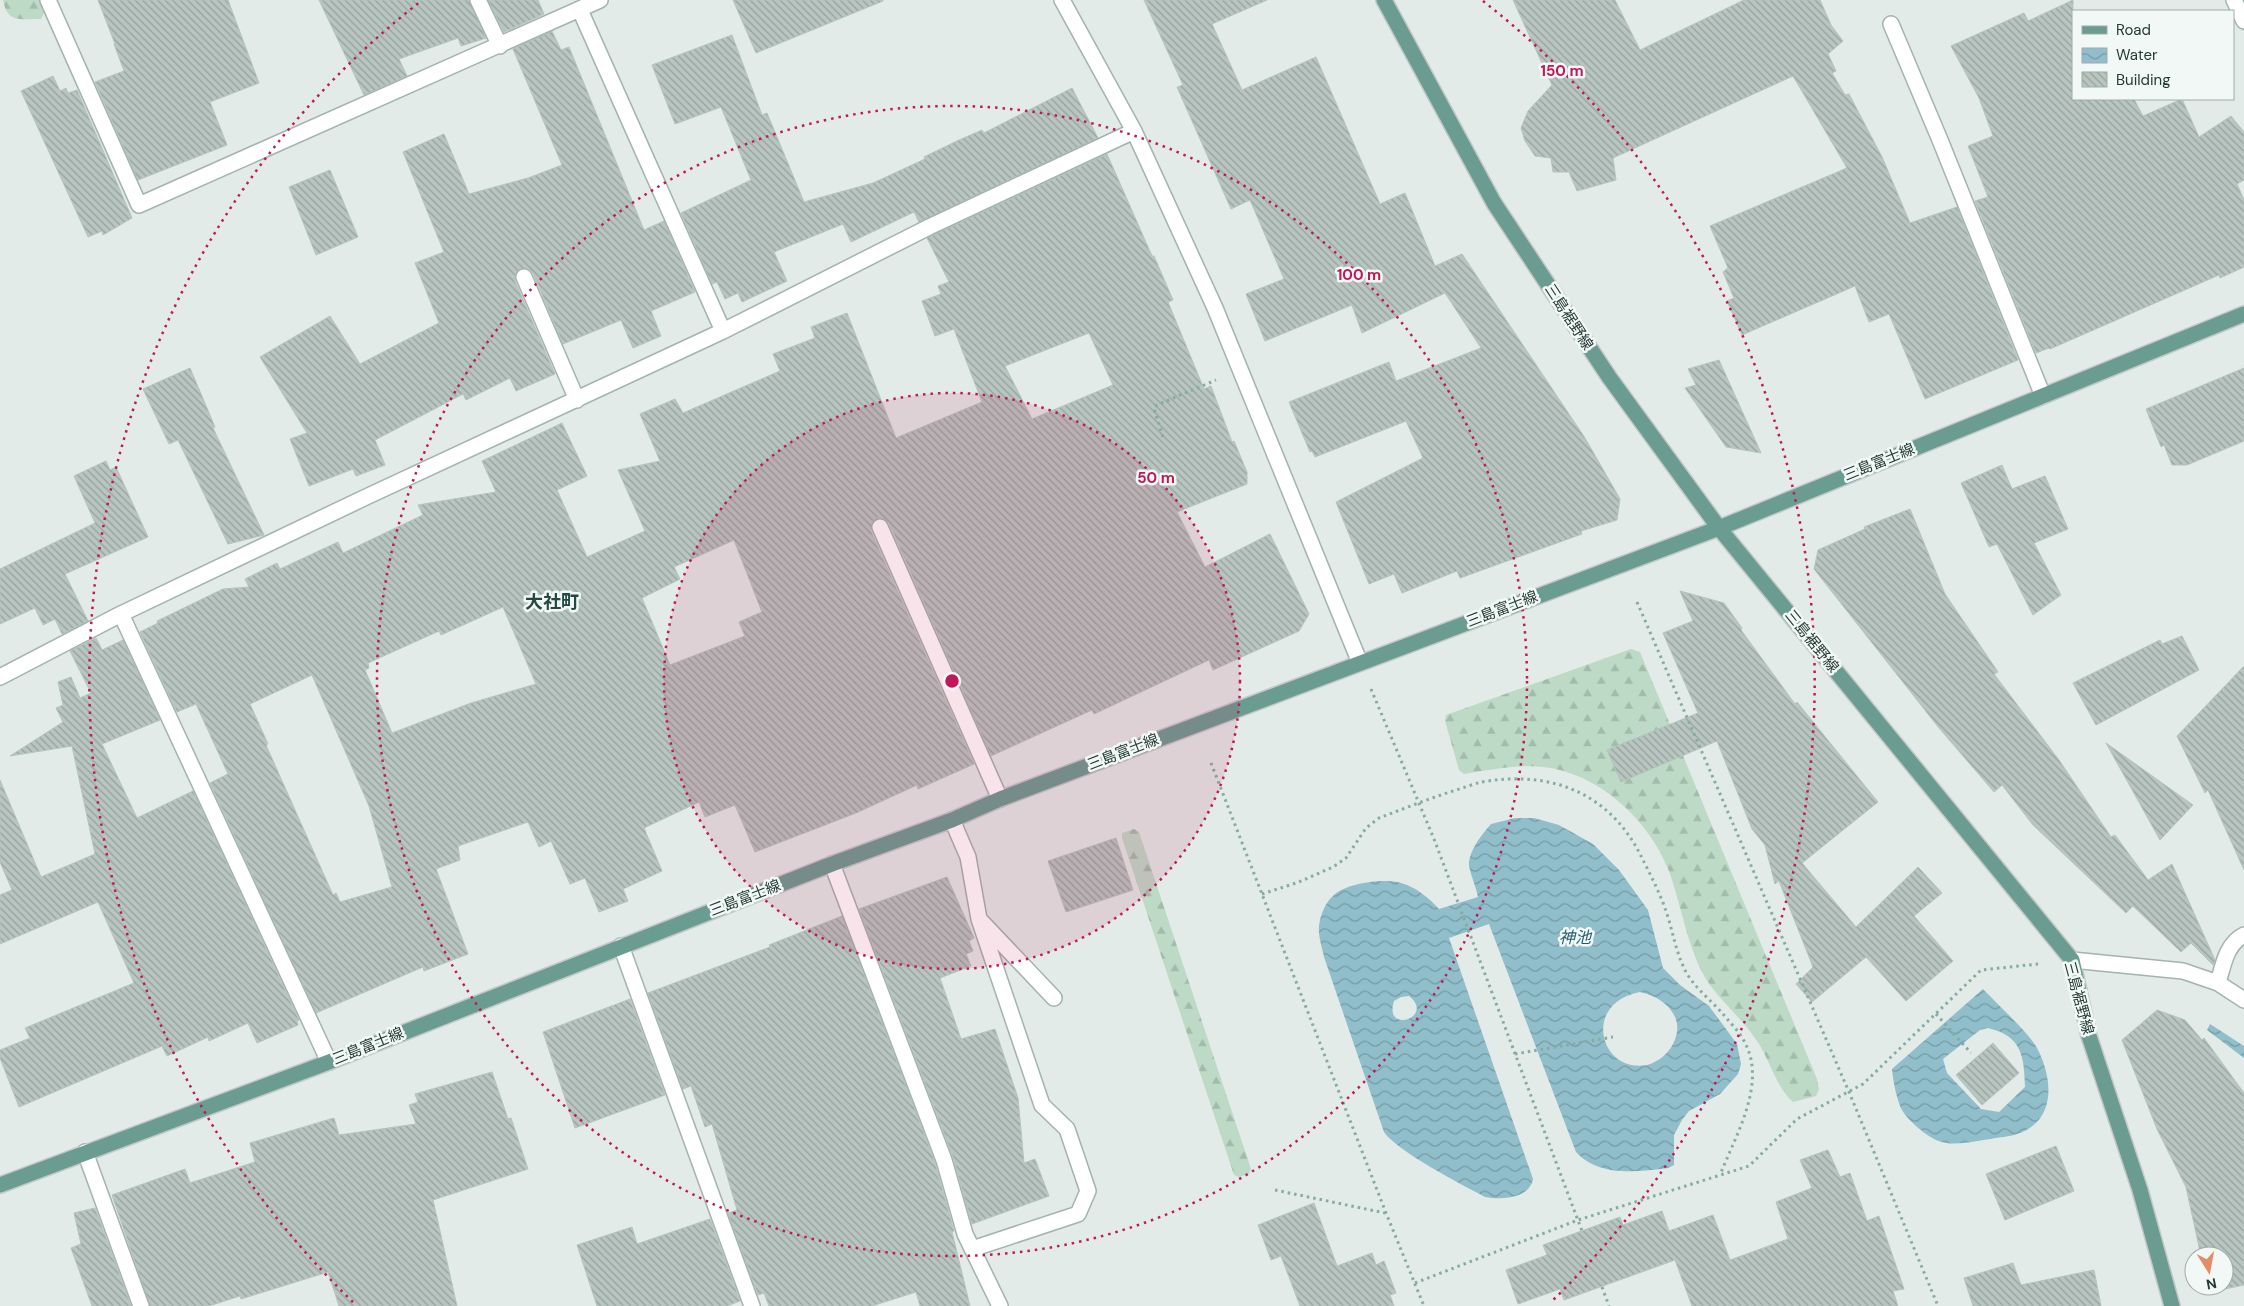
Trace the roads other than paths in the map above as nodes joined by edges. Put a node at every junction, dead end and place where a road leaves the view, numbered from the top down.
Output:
1 (48, 0) edge
2 (478, 0) edge
3 (600, 0) edge
4 (1062, 0) edge
5 (1384, 0) edge
6 (2234, 0) edge
7 (580, 10) junction
8 (2244, 21) edge
9 (1891, 24) dead end
10 (500, 46) junction
11 (1134, 131) junction
12 (524, 277) dead end
13 (2244, 314) edge
14 (723, 331) junction
15 (2042, 396) junction
16 (577, 400) junction
17 (880, 527) dead end
18 (1719, 528) junction
19 (121, 614) junction
20 (1360, 663) junction
21 (0, 677) edge
22 (1000, 799) junction
23 (952, 820) junction
24 (832, 864) junction
25 (979, 919) junction
26 (2244, 936) edge
27 (621, 946) junction
28 (2072, 960) junction
29 (2218, 983) junction
30 (1054, 998) dead end
31 (2244, 1000) edge
32 (330, 1062) junction
33 (85, 1152) junction
34 (0, 1185) edge
35 (972, 1249) junction
36 (141, 1306) edge
37 (752, 1306) edge
38 (1000, 1306) edge
39 (2172, 1306) edge

1 - 10 street
2 - 10 street
3 - 7 street
4 - 11 street
5 - 18 main road, 三島裾野線
6 - 8 street
7 - 10 street
7 - 14 street
9 - 15 street
11 - 14 street
11 - 20 street
12 - 16 street
13 - 15 main road, 三島富士線
14 - 16 street
15 - 18 main road, 三島富士線
16 - 19 street
17 - 22 street
18 - 20 main road, 三島富士線
18 - 28 main road, 三島裾野線
19 - 21 street
19 - 32 street
20 - 22 main road, 三島富士線
22 - 23 main road, 三島富士線
23 - 24 main road, 三島富士線
23 - 25 street
24 - 27 main road, 三島富士線
24 - 35 street
25 - 30 street
25 - 35 street
26 - 29 street
27 - 32 main road, 三島富士線
27 - 37 street
28 - 29 street
28 - 39 main road, 三島裾野線
29 - 31 street
32 - 33 main road, 三島富士線
33 - 34 main road, 三島富士線
33 - 36 street
35 - 38 street

